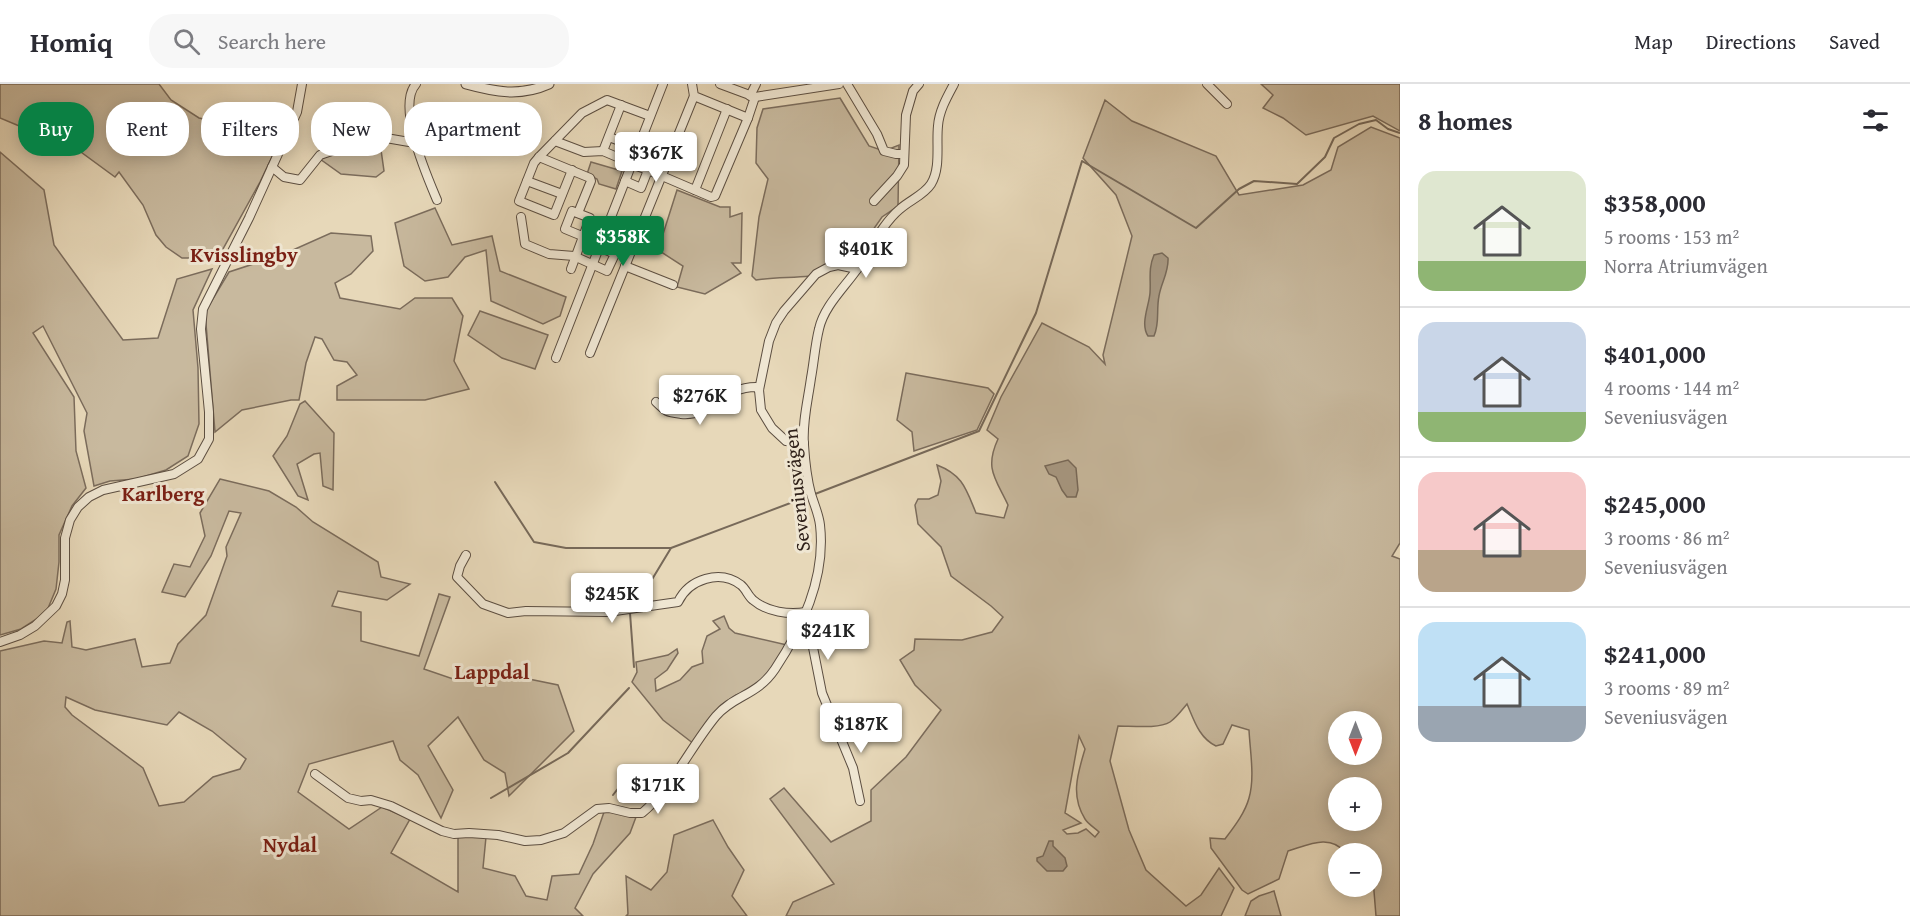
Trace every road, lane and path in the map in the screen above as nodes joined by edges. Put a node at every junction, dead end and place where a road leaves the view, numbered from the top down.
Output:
1 (302, 84) edge
2 (416, 84) edge
3 (466, 84) edge
4 (549, 84) edge
5 (663, 84) edge
6 (692, 84) edge
7 (720, 84) edge
8 (756, 84) edge
9 (847, 84) edge
10 (919, 84) edge
11 (954, 84) edge
12 (1206, 84) edge
13 (834, 85) edge
14 (795, 88) edge
15 (694, 96) junction
16 (753, 96) junction
17 (410, 102) edge
18 (1227, 104) dead end
19 (621, 105) junction
20 (727, 109) junction
21 (650, 116) junction
22 (748, 118) junction
23 (609, 137) junction
24 (404, 141) edge
25 (555, 141) junction
26 (638, 148) junction
27 (603, 152) junction
28 (904, 154) junction
29 (420, 156) edge
30 (539, 157) junction
31 (617, 157) dead end
32 (631, 164) junction
33 (272, 167) junction
34 (572, 170) junction
35 (648, 170) junction
36 (661, 176) junction
37 (527, 181) junction
38 (624, 182) junction
39 (695, 190) junction
40 (562, 194) junction
41 (437, 200) dead end
42 (874, 201) dead end
43 (558, 205) junction
44 (575, 212) junction
45 (521, 217) dead end
46 (582, 236) junction
47 (598, 247) junction
48 (614, 254) junction
49 (574, 256) junction
50 (627, 263) junction
51 (591, 265) junction
52 (571, 269) dead end
53 (857, 269) junction
54 (607, 271) junction
55 (621, 277) junction
56 (673, 285) dead end
57 (590, 353) dead end
58 (556, 358) dead end
59 (759, 390) junction
60 (656, 402) dead end
61 (804, 443) junction
62 (466, 555) dead end
63 (806, 612) junction
64 (0, 642) edge
65 (315, 774) dead end
66 (860, 801) dead end

1 - 33 street
2 - 17 street
3 - 4 street
5 - 21 street
6 - 15 street
7 - 16 street
8 - 16 street
9 - 28 street
10 - 28 street
11 - 53 street, Seveniusvägen
12 - 18 street
13 - 14 street
14 - 16 street
15 - 20 street
15 - 36 street
16 - 22 street
19 - 21 street
19 - 23 street
19 - 25 street
20 - 22 street
20 - 39 street
21 - 26 street
22 - 39 street
23 - 26 street
23 - 27 street
24 - 33 street
25 - 27 street
25 - 30 street
26 - 32 street
27 - 31 street
28 - 42 street
29 - 41 street
30 - 34 street
30 - 37 street
32 - 35 street
32 - 38 street
33 - 64 street
34 - 40 street
34 - 44 street
35 - 36 street
35 - 38 street
36 - 39 street
36 - 50 street
37 - 40 street
37 - 43 street
38 - 47 street
40 - 43 street
43 - 44 street
44 - 46 street
44 - 46 street
45 - 49 street
46 - 49 street
47 - 48 street
47 - 51 street
48 - 50 street
48 - 54 street
49 - 51 street
49 - 52 street
50 - 55 street
50 - 56 street
51 - 54 street
51 - 58 street
53 - 59 street
53 - 61 street, Seveniusvägen
54 - 55 street
55 - 57 street
59 - 60 street
59 - 61 street
61 - 63 street, Seveniusvägen
62 - 63 street
63 - 65 street, Seveniusvägen
63 - 66 street, Seveniusvägen

